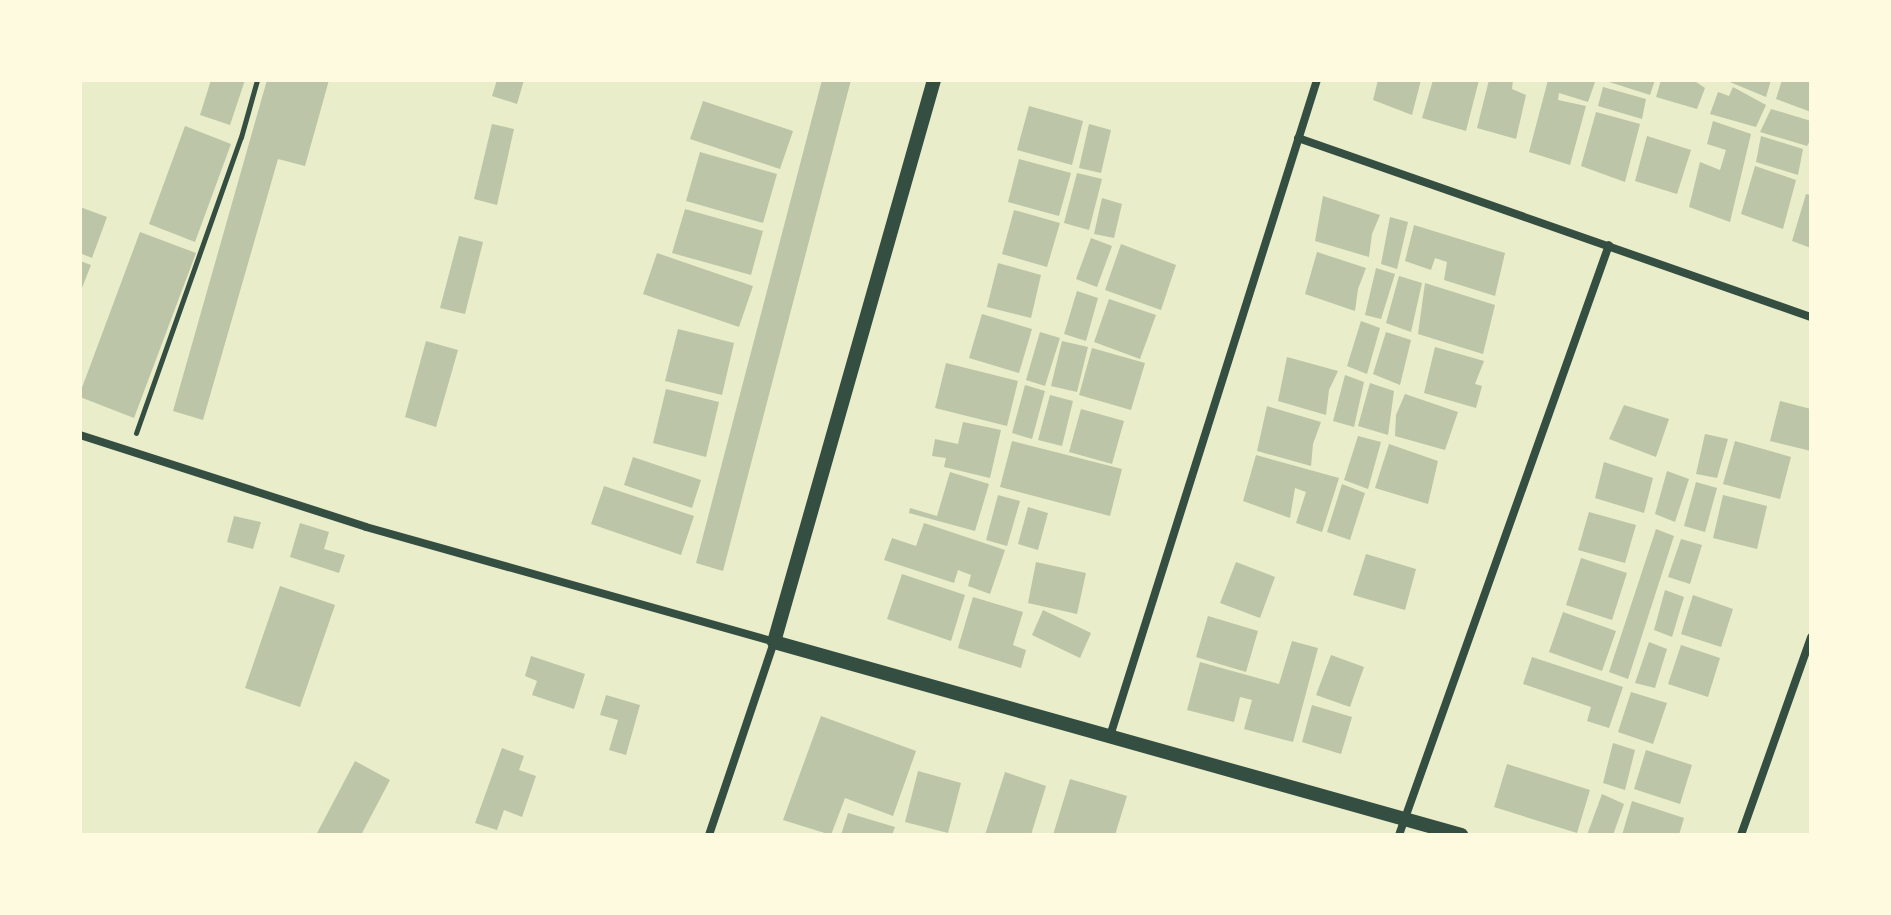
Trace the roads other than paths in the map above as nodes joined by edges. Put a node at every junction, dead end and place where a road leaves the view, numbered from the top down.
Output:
1 (934, 80) edge
2 (1317, 80) edge
3 (1298, 138) junction
4 (1609, 245) junction
5 (1811, 317) edge
6 (80, 435) edge
7 (1811, 637) edge
8 (774, 642) junction
9 (1110, 736) junction
10 (1403, 819) junction
11 (709, 835) edge
12 (1399, 835) edge
13 (1461, 835) edge
14 (1741, 835) edge

1 - 8 street
2 - 3 street
3 - 4 street
3 - 9 street
4 - 5 street
4 - 10 street
6 - 8 street
7 - 14 street
8 - 9 street
8 - 11 street
9 - 10 street
10 - 12 street
10 - 13 street

